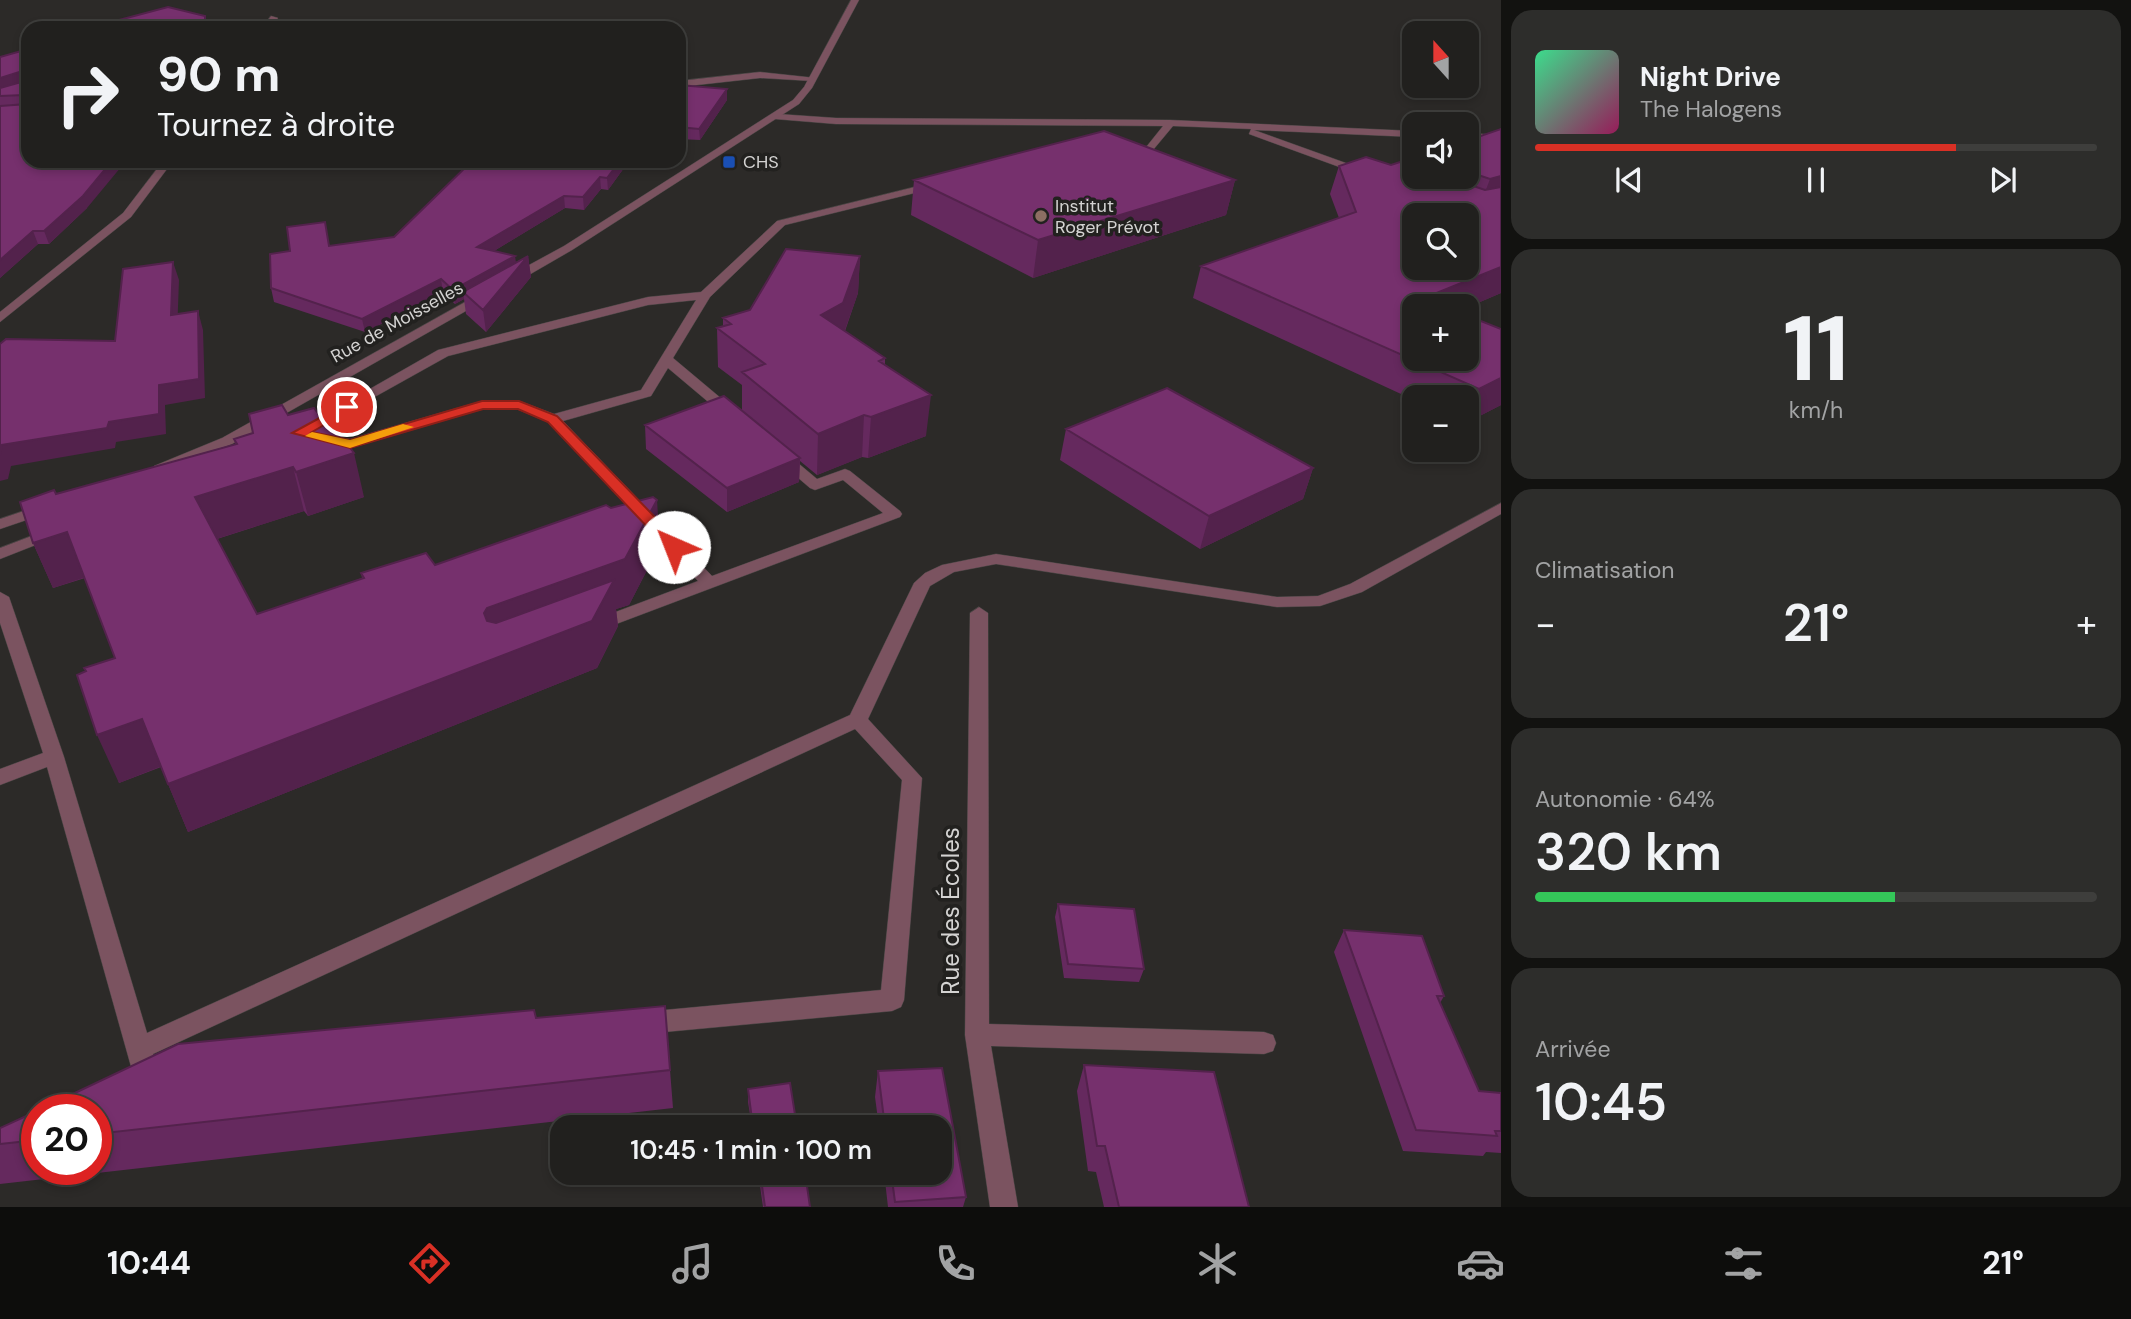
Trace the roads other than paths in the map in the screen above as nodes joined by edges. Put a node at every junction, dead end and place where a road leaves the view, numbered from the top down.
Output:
1 (855, 0) edge
2 (274, 18) dead end
3 (272, 21) edge
4 (813, 78) junction
5 (686, 83) edge
6 (778, 117) junction
7 (1170, 123) junction
8 (1236, 126) junction
9 (1402, 133) edge
10 (1479, 137) edge
11 (1501, 138) edge
12 (1120, 153) edge
13 (163, 168) edge
14 (1381, 179) edge
15 (950, 181) edge
16 (705, 295) junction
17 (0, 318) edge
18 (666, 359) junction
19 (553, 419) junction
20 (741, 422) edge
21 (773, 449) edge
22 (151, 470) edge
23 (63, 502) edge
24 (1501, 508) edge
25 (0, 524) edge
26 (75, 524) edge
27 (0, 554) edge
28 (709, 583) junction
29 (0, 597) edge
30 (979, 613) dead end
31 (580, 631) edge
32 (858, 720) junction
33 (54, 757) junction
34 (0, 777) edge
35 (615, 1026) edge
36 (977, 1035) junction
37 (1264, 1043) dead end
38 (139, 1048) junction
39 (187, 1066) edge
40 (1004, 1207) edge

1 - 4 street, Rue de Moisselles
2 - 3 street
4 - 5 street
4 - 6 street, Rue de Moisselles
6 - 7 street
6 - 22 street, Rue de Moisselles
7 - 8 street
7 - 12 street
8 - 9 street
8 - 14 street
10 - 11 street
13 - 17 street
15 - 16 street
16 - 18 street
16 - 19 street
18 - 19 street
18 - 20 street
19 - 28 street
21 - 28 street
23 - 25 street
24 - 32 street
26 - 27 street
28 - 31 street
29 - 33 street
30 - 36 street, Rue des Écoles
32 - 35 street
32 - 38 street
33 - 34 street
33 - 38 street
36 - 37 street
36 - 40 street, Rue des Écoles
38 - 39 street

